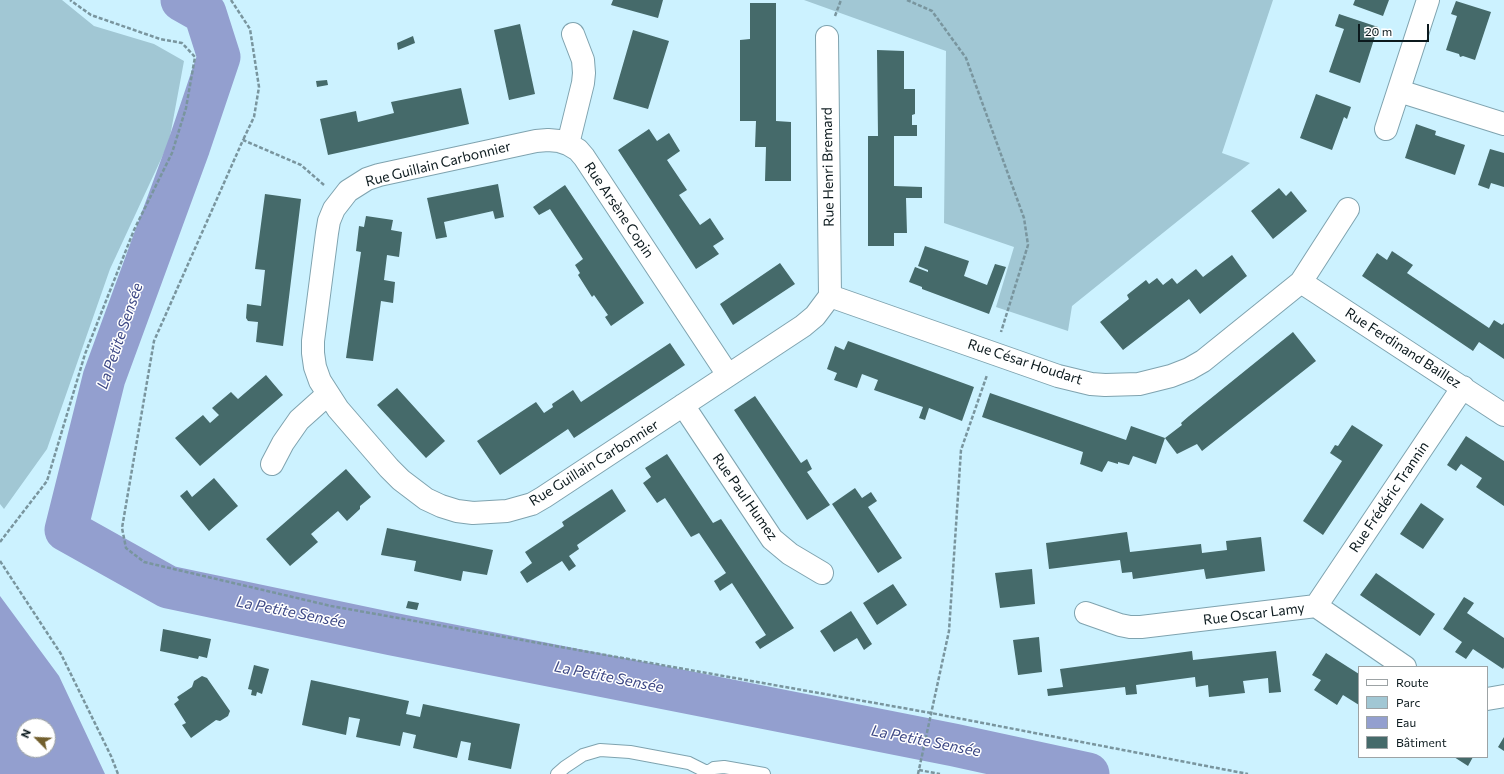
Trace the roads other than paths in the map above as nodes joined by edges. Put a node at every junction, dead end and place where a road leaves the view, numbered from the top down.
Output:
1 (1428, 0) edge
2 (573, 34) dead end
3 (827, 37) dead end
4 (1399, 91) junction
5 (1504, 124) edge
6 (1386, 129) dead end
7 (568, 144) junction
8 (1348, 209) dead end
9 (1301, 282) junction
10 (830, 296) junction
11 (728, 375) junction
12 (1463, 387) junction
13 (328, 394) junction
14 (683, 405) junction
15 (1504, 415) edge
16 (272, 464) dead end
17 (822, 573) dead end
18 (1316, 606) junction
19 (1086, 613) dead end
20 (1404, 666) edge
21 (1504, 696) edge
22 (1488, 699) edge
23 (706, 773) edge
24 (557, 774) edge
25 (764, 774) edge

1 - 4 street
2 - 7 street
3 - 10 street, Rue Henri Bremard
4 - 5 street
4 - 6 street
7 - 11 street, Rue Arsène Copin
7 - 13 street, Rue Guillain Carbonnier
8 - 9 street, Rue César Houdart
9 - 10 street, Rue César Houdart
9 - 12 street, Rue Ferdinand Baillez
10 - 11 street, Rue Guillain Carbonnier
11 - 14 street, Rue Guillain Carbonnier
12 - 15 street, Rue Ferdinand Baillez
12 - 18 street, Rue Frédéric Trannin
13 - 14 street, Rue Guillain Carbonnier
13 - 16 street
14 - 17 street, Rue Paul Humez
18 - 19 street, Rue Oscar Lamy
18 - 20 street, Rue Oscar Lamy
21 - 22 street
23 - 24 lane
23 - 25 lane

